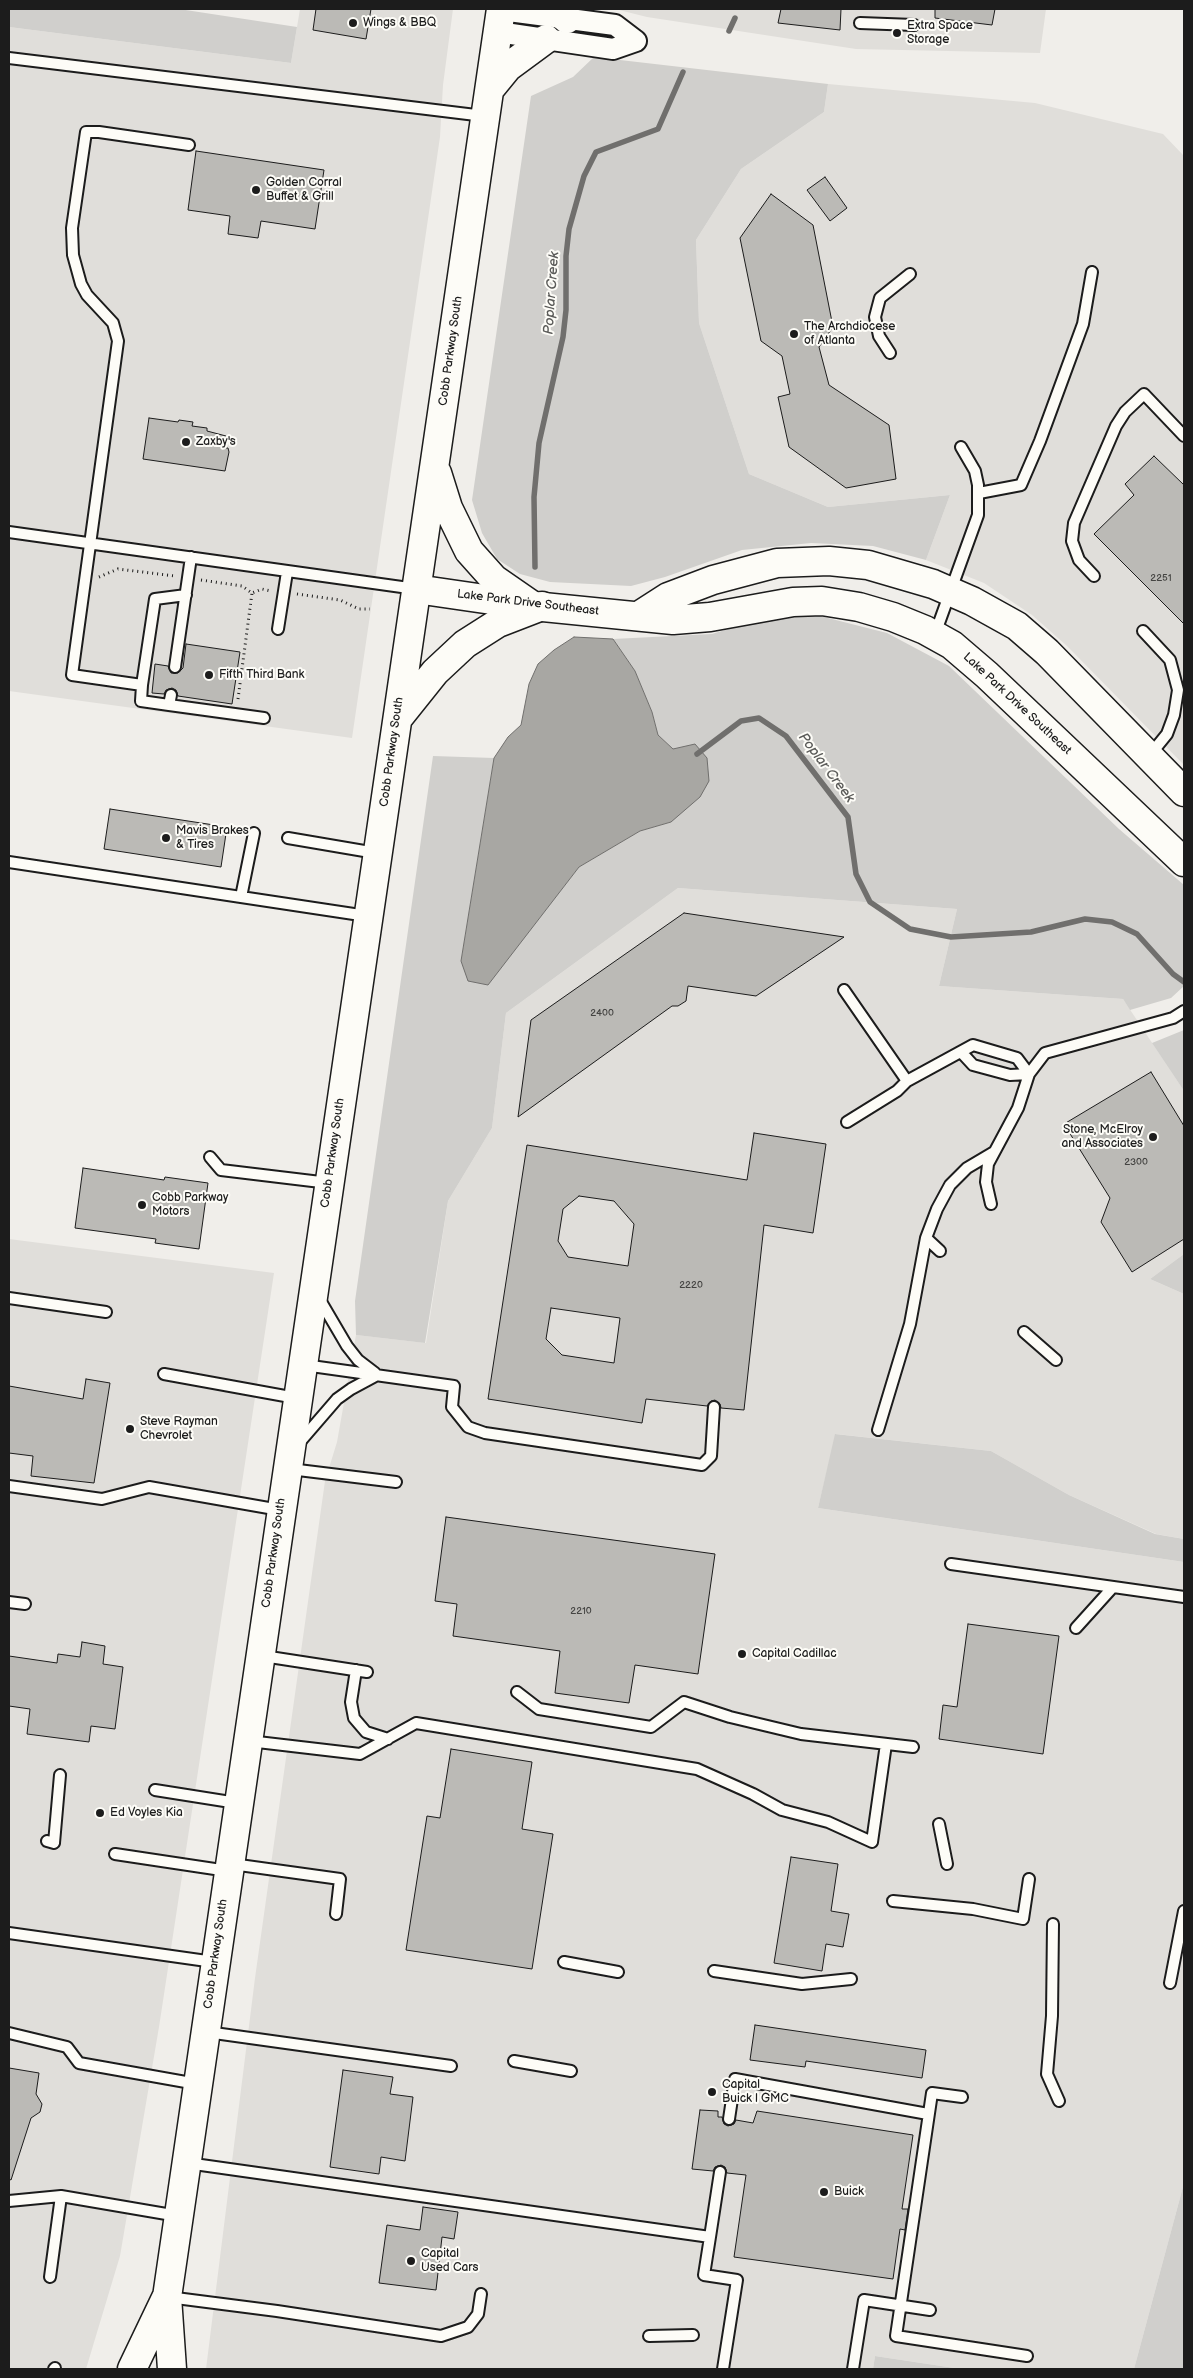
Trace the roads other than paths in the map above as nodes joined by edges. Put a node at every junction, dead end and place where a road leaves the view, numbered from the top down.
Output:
1 (561, 14) edge
2 (500, 17) edge
3 (860, 23) dead end
4 (914, 25) dead end
5 (546, 39) junction
6 (9, 58) edge
7 (490, 89) junction
8 (486, 116) junction
9 (190, 145) dead end
10 (1092, 272) dead end
11 (910, 274) dead end
12 (890, 353) dead end
13 (1184, 436) edge
14 (961, 446) dead end
15 (434, 464) junction
16 (979, 493) junction
17 (9, 532) edge
18 (90, 543) junction
19 (191, 558) junction
20 (287, 572) junction
21 (1094, 576) dead end
22 (416, 589) junction
23 (951, 592) junction
24 (186, 595) junction
25 (538, 606) junction
26 (640, 615) junction
27 (278, 629) dead end
28 (1143, 631) dead end
29 (934, 635) junction
30 (175, 667) dead end
31 (142, 685) junction
32 (264, 718) dead end
33 (397, 720) junction
34 (1149, 756) junction
35 (1184, 792) edge
36 (254, 833) dead end
37 (288, 838) dead end
38 (377, 854) junction
39 (9, 862) edge
40 (1184, 862) edge
41 (241, 897) junction
42 (368, 916) junction
43 (844, 990) dead end
44 (1184, 1011) edge
45 (961, 1052) junction
46 (1029, 1074) junction
47 (907, 1081) junction
48 (847, 1122) dead end
49 (994, 1152) junction
50 (210, 1157) dead end
51 (328, 1183) junction
52 (991, 1204) dead end
53 (926, 1238) junction
54 (940, 1251) dead end
55 (313, 1286) junction
56 (9, 1298) edge
57 (106, 1312) dead end
58 (1024, 1332) dead end
59 (1056, 1360) dead end
60 (302, 1364) junction
61 (164, 1374) dead end
62 (378, 1375) junction
63 (297, 1398) junction
64 (714, 1407) dead end
65 (878, 1430) dead end
66 (287, 1464) junction
67 (396, 1482) dead end
68 (9, 1486) edge
69 (280, 1510) junction
70 (952, 1564) dead end
71 (1113, 1587) junction
72 (1184, 1597) edge
73 (9, 1602) edge
74 (25, 1604) dead end
75 (1076, 1628) dead end
76 (259, 1655) junction
77 (356, 1670) junction
78 (367, 1672) dead end
79 (517, 1692) dead end
80 (388, 1739) junction
81 (247, 1741) junction
82 (886, 1744) junction
83 (913, 1747) dead end
84 (60, 1775) dead end
85 (155, 1790) dead end
86 (238, 1803) junction
87 (939, 1824) dead end
88 (47, 1841) dead end
89 (115, 1854) dead end
90 (947, 1864) dead end
91 (229, 1867) junction
92 (1029, 1879) dead end
93 (893, 1901) dead end
94 (1184, 1911) edge
95 (336, 1914) dead end
96 (1053, 1924) dead end
97 (9, 1933) edge
98 (215, 1962) junction
99 (564, 1962) dead end
100 (714, 1971) dead end
101 (618, 1972) dead end
102 (851, 1979) dead end
103 (1170, 1983) dead end
104 (205, 2032) junction
105 (9, 2033) edge
106 (514, 2062) dead end
107 (451, 2066) dead end
108 (571, 2071) dead end
109 (198, 2084) junction
110 (962, 2097) dead end
111 (1059, 2101) dead end
112 (928, 2114) junction
113 (728, 2118) dead end
114 (186, 2162) junction
115 (720, 2172) dead end
116 (61, 2196) junction
117 (9, 2201) edge
118 (178, 2216) junction
119 (710, 2237) junction
120 (50, 2277) dead end
121 (481, 2294) dead end
122 (167, 2297) junction
123 (900, 2305) junction
124 (930, 2310) dead end
125 (693, 2335) dead end
126 (648, 2336) dead end
127 (1027, 2356) dead end
128 (132, 2369) edge
129 (172, 2369) edge
130 (723, 2369) edge
131 (853, 2369) edge

1 - 2 street
1 - 5 street
2 - 5 street
2 - 7 main road, Cobb Parkway South
3 - 4 lane
5 - 7 main road
6 - 8 lane
7 - 8 main road, Cobb Parkway South
8 - 15 main road, Cobb Parkway South
9 - 18 lane
10 - 16 lane
11 - 12 lane
13 - 21 lane
14 - 16 lane
15 - 22 main road, Cobb Parkway South
15 - 25 main road
16 - 23 lane
17 - 18 lane
18 - 19 lane
18 - 31 lane
19 - 20 lane
19 - 24 lane
20 - 22 lane
20 - 27 lane
22 - 25 main road, Lake Park Drive Southeast
22 - 33 main road, Cobb Parkway South
23 - 26 main road
23 - 29 lane
23 - 34 main road
24 - 30 lane
24 - 31 lane
25 - 26 main road, Lake Park Drive Southeast
25 - 33 main road
26 - 29 main road, Lake Park Drive Southeast
28 - 34 lane
29 - 40 main road, Lake Park Drive Southeast
31 - 32 lane
33 - 38 main road, Cobb Parkway South
34 - 35 main road
36 - 41 lane
37 - 38 lane
38 - 42 main road, Cobb Parkway South
39 - 41 lane
41 - 42 lane
42 - 51 main road, Cobb Parkway South
43 - 47 lane
44 - 46 lane
45 - 46 lane
45 - 46 lane
45 - 47 lane
46 - 49 lane
47 - 48 lane
49 - 52 lane
49 - 53 lane
50 - 51 lane
51 - 55 main road, Cobb Parkway South
53 - 54 lane
53 - 65 lane
55 - 60 main road, Cobb Parkway South
55 - 62 lane
56 - 57 lane
58 - 59 lane
60 - 62 lane
60 - 63 main road, Cobb Parkway South
61 - 63 lane
62 - 64 lane
62 - 66 lane
63 - 66 main road, Cobb Parkway South
66 - 67 lane
66 - 69 main road, Cobb Parkway South
68 - 69 lane
69 - 76 main road, Cobb Parkway South
70 - 71 lane
71 - 72 lane
71 - 75 lane
73 - 74 lane
76 - 77 lane
76 - 81 main road, Cobb Parkway South
77 - 78 lane
77 - 80 lane
79 - 82 lane
80 - 81 lane
80 - 82 lane
81 - 86 main road, Cobb Parkway South
82 - 83 lane
84 - 88 lane
85 - 86 lane
86 - 91 main road, Cobb Parkway South
87 - 90 lane
89 - 91 lane
91 - 95 lane
91 - 98 main road, Cobb Parkway South
92 - 93 lane
94 - 103 lane
96 - 111 lane
97 - 98 lane
98 - 104 main road, Cobb Parkway South
99 - 101 lane
100 - 102 lane
104 - 107 lane
104 - 109 main road, Cobb Parkway South
105 - 109 lane
106 - 108 lane
109 - 114 main road, Cobb Parkway South
110 - 112 lane
112 - 113 lane
112 - 123 lane
114 - 118 main road, Cobb Parkway South
114 - 119 lane
115 - 119 lane
116 - 117 lane
116 - 118 lane
116 - 120 lane
118 - 122 main road, Cobb Parkway South
119 - 130 lane
121 - 122 lane
122 - 128 main road, Cobb Parkway South
122 - 129 main road, Cobb Parkway South
123 - 124 lane
123 - 127 lane
123 - 131 lane
125 - 126 lane

